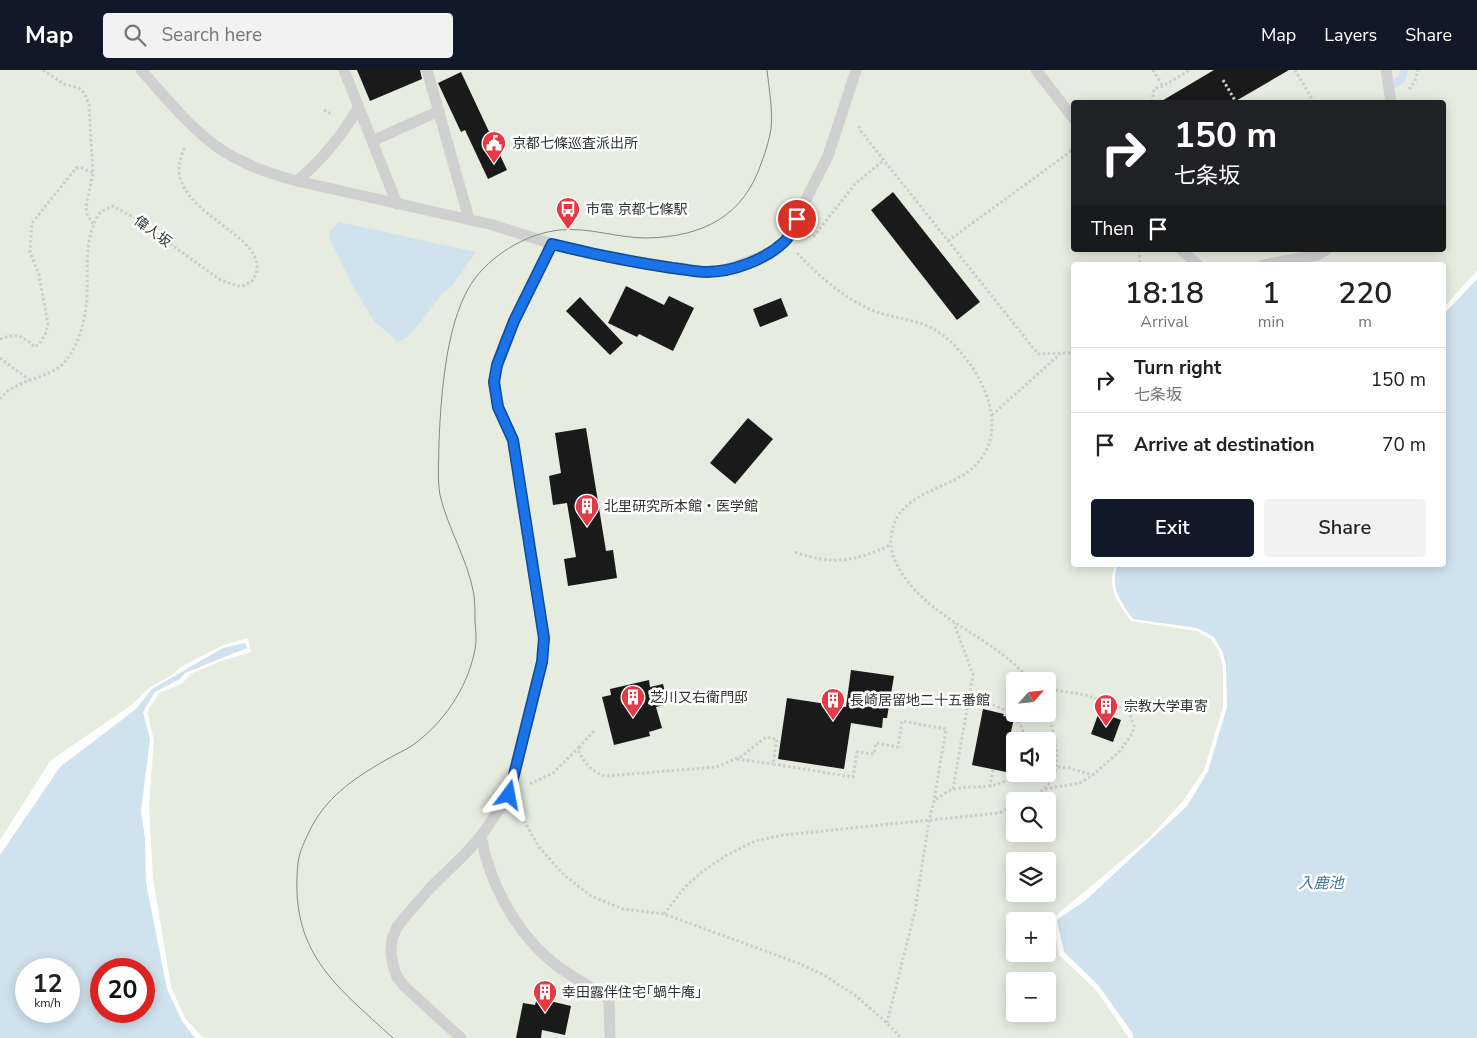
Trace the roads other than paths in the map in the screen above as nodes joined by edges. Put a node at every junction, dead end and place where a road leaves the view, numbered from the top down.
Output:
1 (141, 70) edge
2 (344, 70) edge
3 (427, 70) edge
4 (856, 70) edge
5 (1036, 70) edge
6 (1386, 70) edge
7 (1391, 100) edge
8 (358, 108) junction
9 (439, 111) junction
10 (1071, 115) edge
11 (372, 141) junction
12 (297, 181) junction
13 (397, 204) junction
14 (469, 219) junction
15 (552, 244) junction
16 (1184, 252) edge
17 (1322, 252) edge
18 (1195, 262) edge
19 (1279, 262) edge
20 (481, 836) junction
21 (461, 1038) edge
22 (610, 1038) edge

1 - 12 lane
2 - 8 lane
3 - 9 lane
4 - 15 lane
5 - 10 lane
6 - 7 lane
8 - 11 lane
8 - 12 lane
9 - 11 lane
9 - 14 lane
11 - 13 lane
12 - 13 lane
13 - 14 lane
14 - 15 lane
15 - 20 lane
16 - 18 lane
17 - 19 lane
20 - 21 lane
20 - 22 lane

